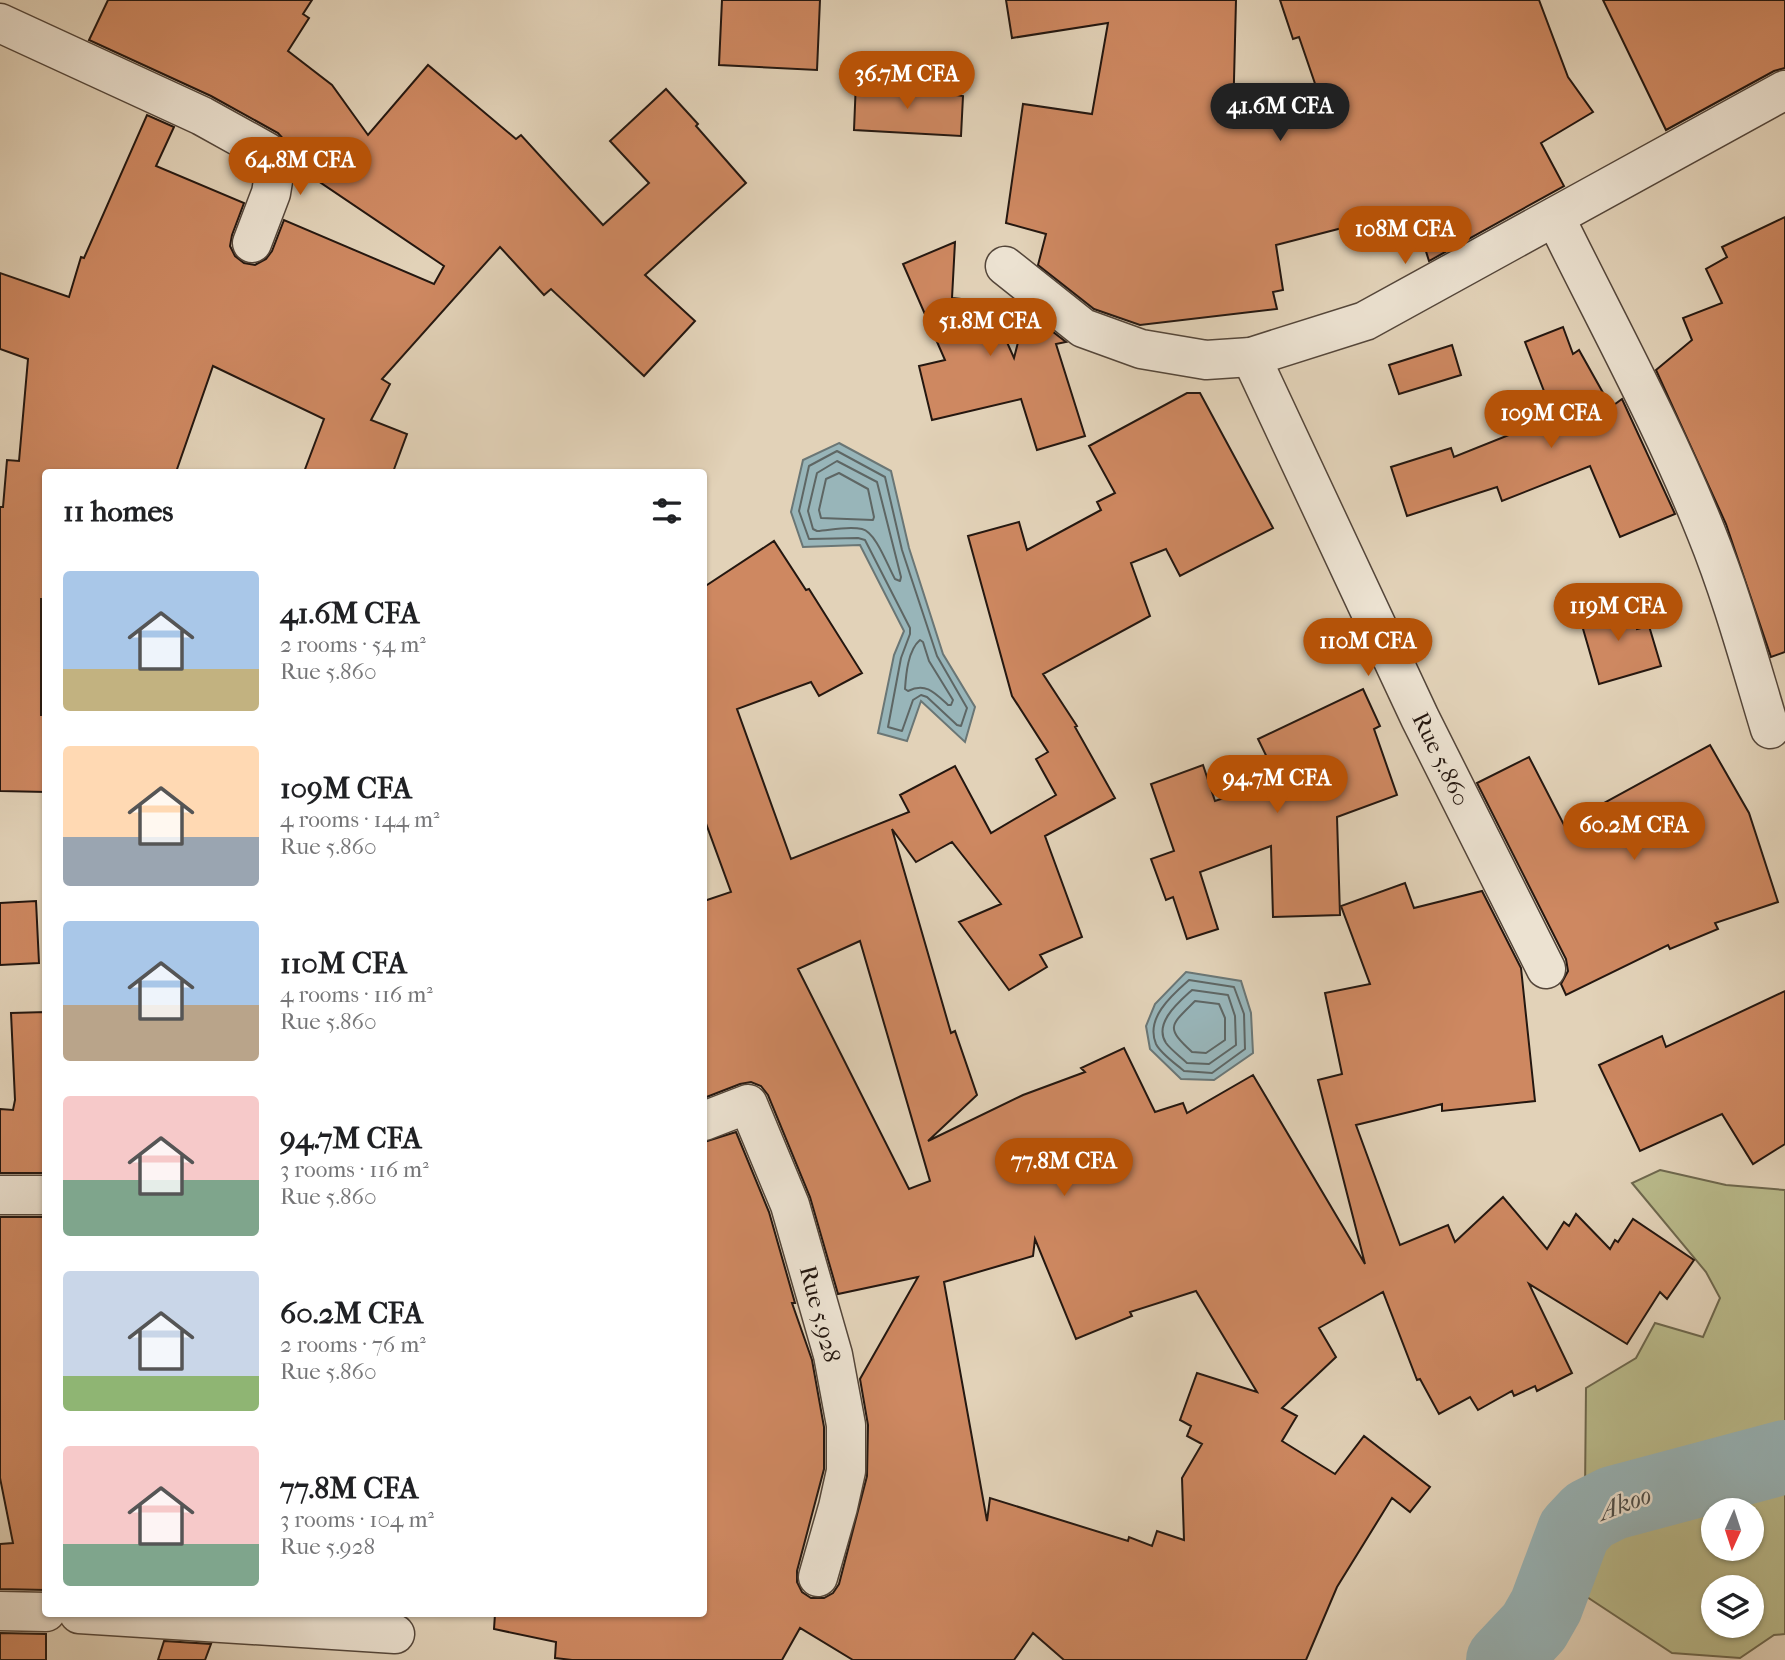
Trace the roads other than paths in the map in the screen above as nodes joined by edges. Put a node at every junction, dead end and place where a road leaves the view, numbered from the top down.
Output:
1 (0, 23) edge
2 (1785, 90) edge
3 (1555, 217) junction
4 (253, 243) dead end
5 (1005, 265) dead end
6 (1251, 357) junction
7 (1770, 729) dead end
8 (1546, 969) dead end
9 (707, 1120) edge
10 (0, 1195) edge
11 (42, 1195) edge
12 (818, 1577) dead end
13 (0, 1611) edge
14 (42, 1612) edge
15 (126, 1617) edge
16 (395, 1634) dead end

1 - 4 street
2 - 3 street
3 - 6 street
3 - 7 street
5 - 6 street
6 - 8 street, Rue 5.860
9 - 12 street, Rue 5.928
10 - 11 street
13 - 14 street
15 - 16 street

